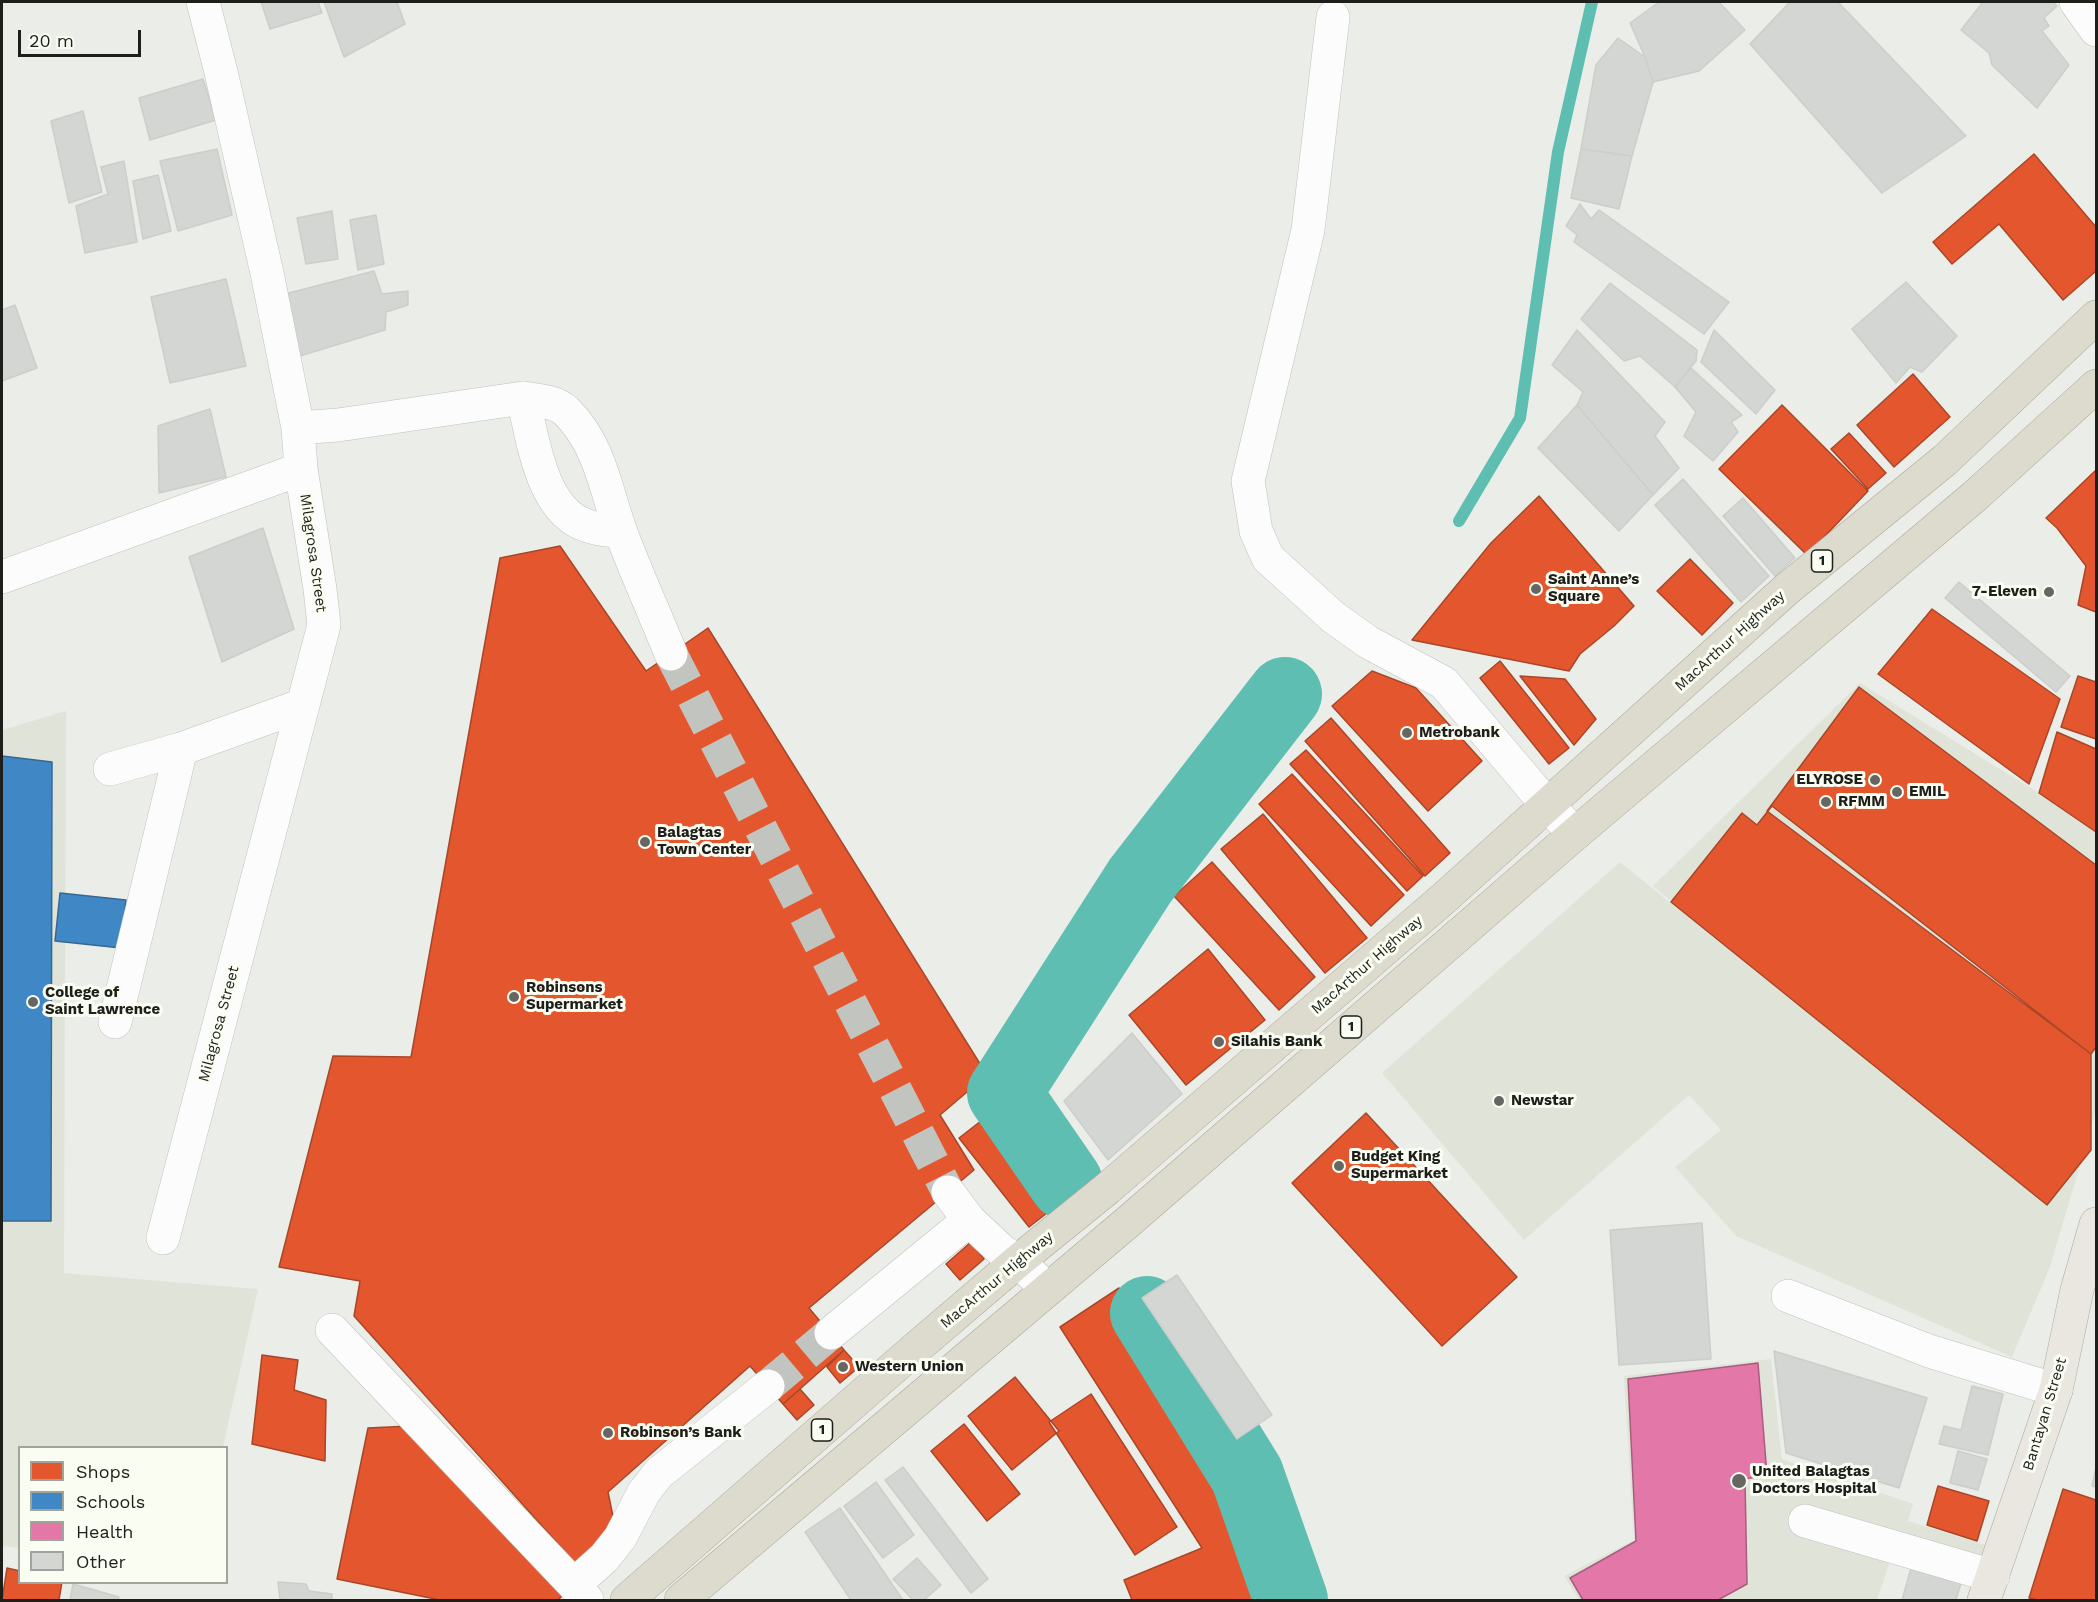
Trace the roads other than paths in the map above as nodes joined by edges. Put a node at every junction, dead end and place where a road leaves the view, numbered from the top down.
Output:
1 (203, 2) edge
2 (2076, 2) edge
3 (1333, 17) dead end
4 (2097, 30) edge
5 (2097, 318) edge
6 (2097, 386) edge
7 (523, 398) junction
8 (298, 428) junction
9 (301, 469) junction
10 (621, 532) junction
11 (2, 577) edge
12 (671, 654) tunnel mouth
13 (303, 705) junction
14 (181, 749) junction
15 (110, 769) dead end
16 (1547, 805) junction
17 (1575, 834) junction
18 (115, 1022) dead end
19 (948, 1192) tunnel mouth
20 (969, 1220) junction
21 (2097, 1224) edge
22 (163, 1238) dead end
23 (1018, 1261) junction
24 (1047, 1289) junction
25 (2087, 1293) edge
26 (1788, 1296) dead end
27 (332, 1330) dead end
28 (831, 1334) tunnel mouth
29 (768, 1386) tunnel mouth
30 (2056, 1389) junction
31 (1806, 1521) dead end
32 (1989, 1588) edge
33 (581, 1593) edge
34 (627, 1600) edge
35 (681, 1600) edge

1 - 8 street, Milagrosa Street
2 - 4 street
3 - 16 street
5 - 16 highway, MacArthur Highway / 1
6 - 17 highway, 1
7 - 8 street
7 - 10 street
7 - 10 street
8 - 9 street, Milagrosa Street
9 - 11 street
9 - 13 street, Milagrosa Street
10 - 12 street
13 - 14 street
13 - 22 street, Milagrosa Street
14 - 15 street
14 - 18 street
16 - 17 street
16 - 23 highway, MacArthur Highway / 1
17 - 24 highway, 1
19 - 20 street
20 - 23 street
20 - 28 street
21 - 25 main road, Bantayan Street
23 - 24 street
23 - 34 highway, MacArthur Highway / 1
24 - 35 highway, 1
25 - 30 main road, Bantayan Street
26 - 30 street
27 - 33 street
29 - 33 street
30 - 32 main road, Bantayan Street
31 - 32 street

